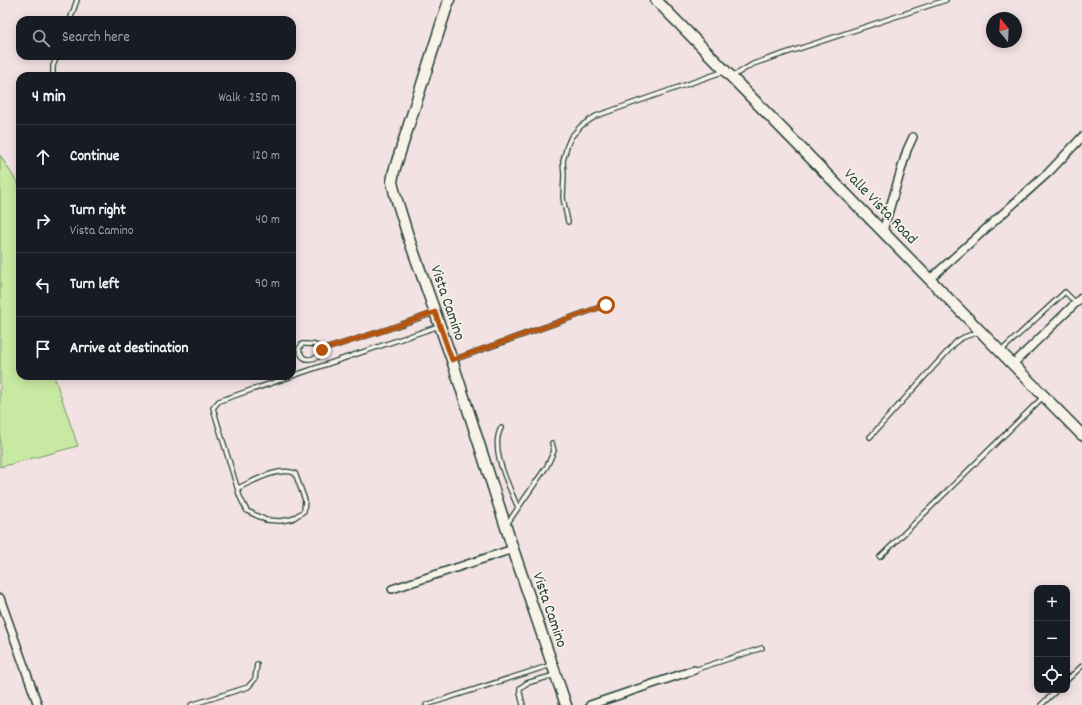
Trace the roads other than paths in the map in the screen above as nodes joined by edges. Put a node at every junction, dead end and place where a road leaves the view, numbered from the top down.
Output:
1 (77, 0) edge
2 (449, 0) edge
3 (656, 0) edge
4 (946, 0) edge
5 (71, 16) edge
6 (55, 60) edge
7 (53, 72) edge
8 (729, 74) junction
9 (913, 137) dead end
10 (1082, 137) edge
11 (568, 222) dead end
12 (883, 231) junction
13 (930, 279) junction
14 (1082, 297) edge
15 (1076, 303) junction
16 (606, 305) dead end
17 (435, 312) junction
18 (440, 326) junction
19 (980, 331) junction
20 (322, 350) junction
21 (1001, 352) junction
22 (452, 360) junction
23 (1013, 364) junction
24 (296, 375) edge
25 (281, 380) edge
26 (1044, 396) junction
27 (501, 428) dead end
28 (1082, 436) edge
29 (870, 437) dead end
30 (552, 443) dead end
31 (238, 488) junction
32 (518, 508) junction
33 (506, 526) junction
34 (513, 549) junction
35 (880, 557) dead end
36 (392, 589) dead end
37 (0, 598) edge
38 (762, 648) dead end
39 (257, 664) dead end
40 (552, 664) junction
41 (1082, 666) edge
42 (694, 670) joint
43 (556, 674) junction
44 (1070, 677) edge
45 (1054, 693) edge
46 (564, 704) edge
47 (38, 705) edge
48 (191, 705) edge
49 (426, 705) edge
50 (523, 705) edge
51 (590, 705) edge
52 (1041, 705) edge

1 - 5 lane
2 - 17 street, Vista Camino
3 - 8 street, Valle Vista Road
4 - 8 lane
6 - 7 lane
8 - 11 lane
8 - 12 street, Valle Vista Road
9 - 12 street
10 - 13 street
12 - 13 street, Valle Vista Road
13 - 19 street, Valle Vista Road
14 - 15 street
15 - 21 lane
15 - 23 street
16 - 22 lane
17 - 18 street, Vista Camino
17 - 20 lane
18 - 22 street, Vista Camino
18 - 24 lane
19 - 21 street, Valle Vista Road
19 - 29 lane
20 - 20 lane
21 - 23 street, Valle Vista Road
22 - 33 street, Vista Camino
23 - 26 street, Valle Vista Road
25 - 31 lane
26 - 28 street, Valle Vista Road
26 - 35 lane
27 - 32 lane
30 - 32 lane
31 - 31 lane
32 - 33 lane
33 - 34 street, Vista Camino
34 - 36 street
34 - 40 street, Vista Camino
37 - 47 street
38 - 42 lane
39 - 48 lane
40 - 43 street, Vista Camino
40 - 49 lane
41 - 44 lane
42 - 51 street
43 - 46 street, Vista Camino
43 - 50 lane
45 - 52 lane

